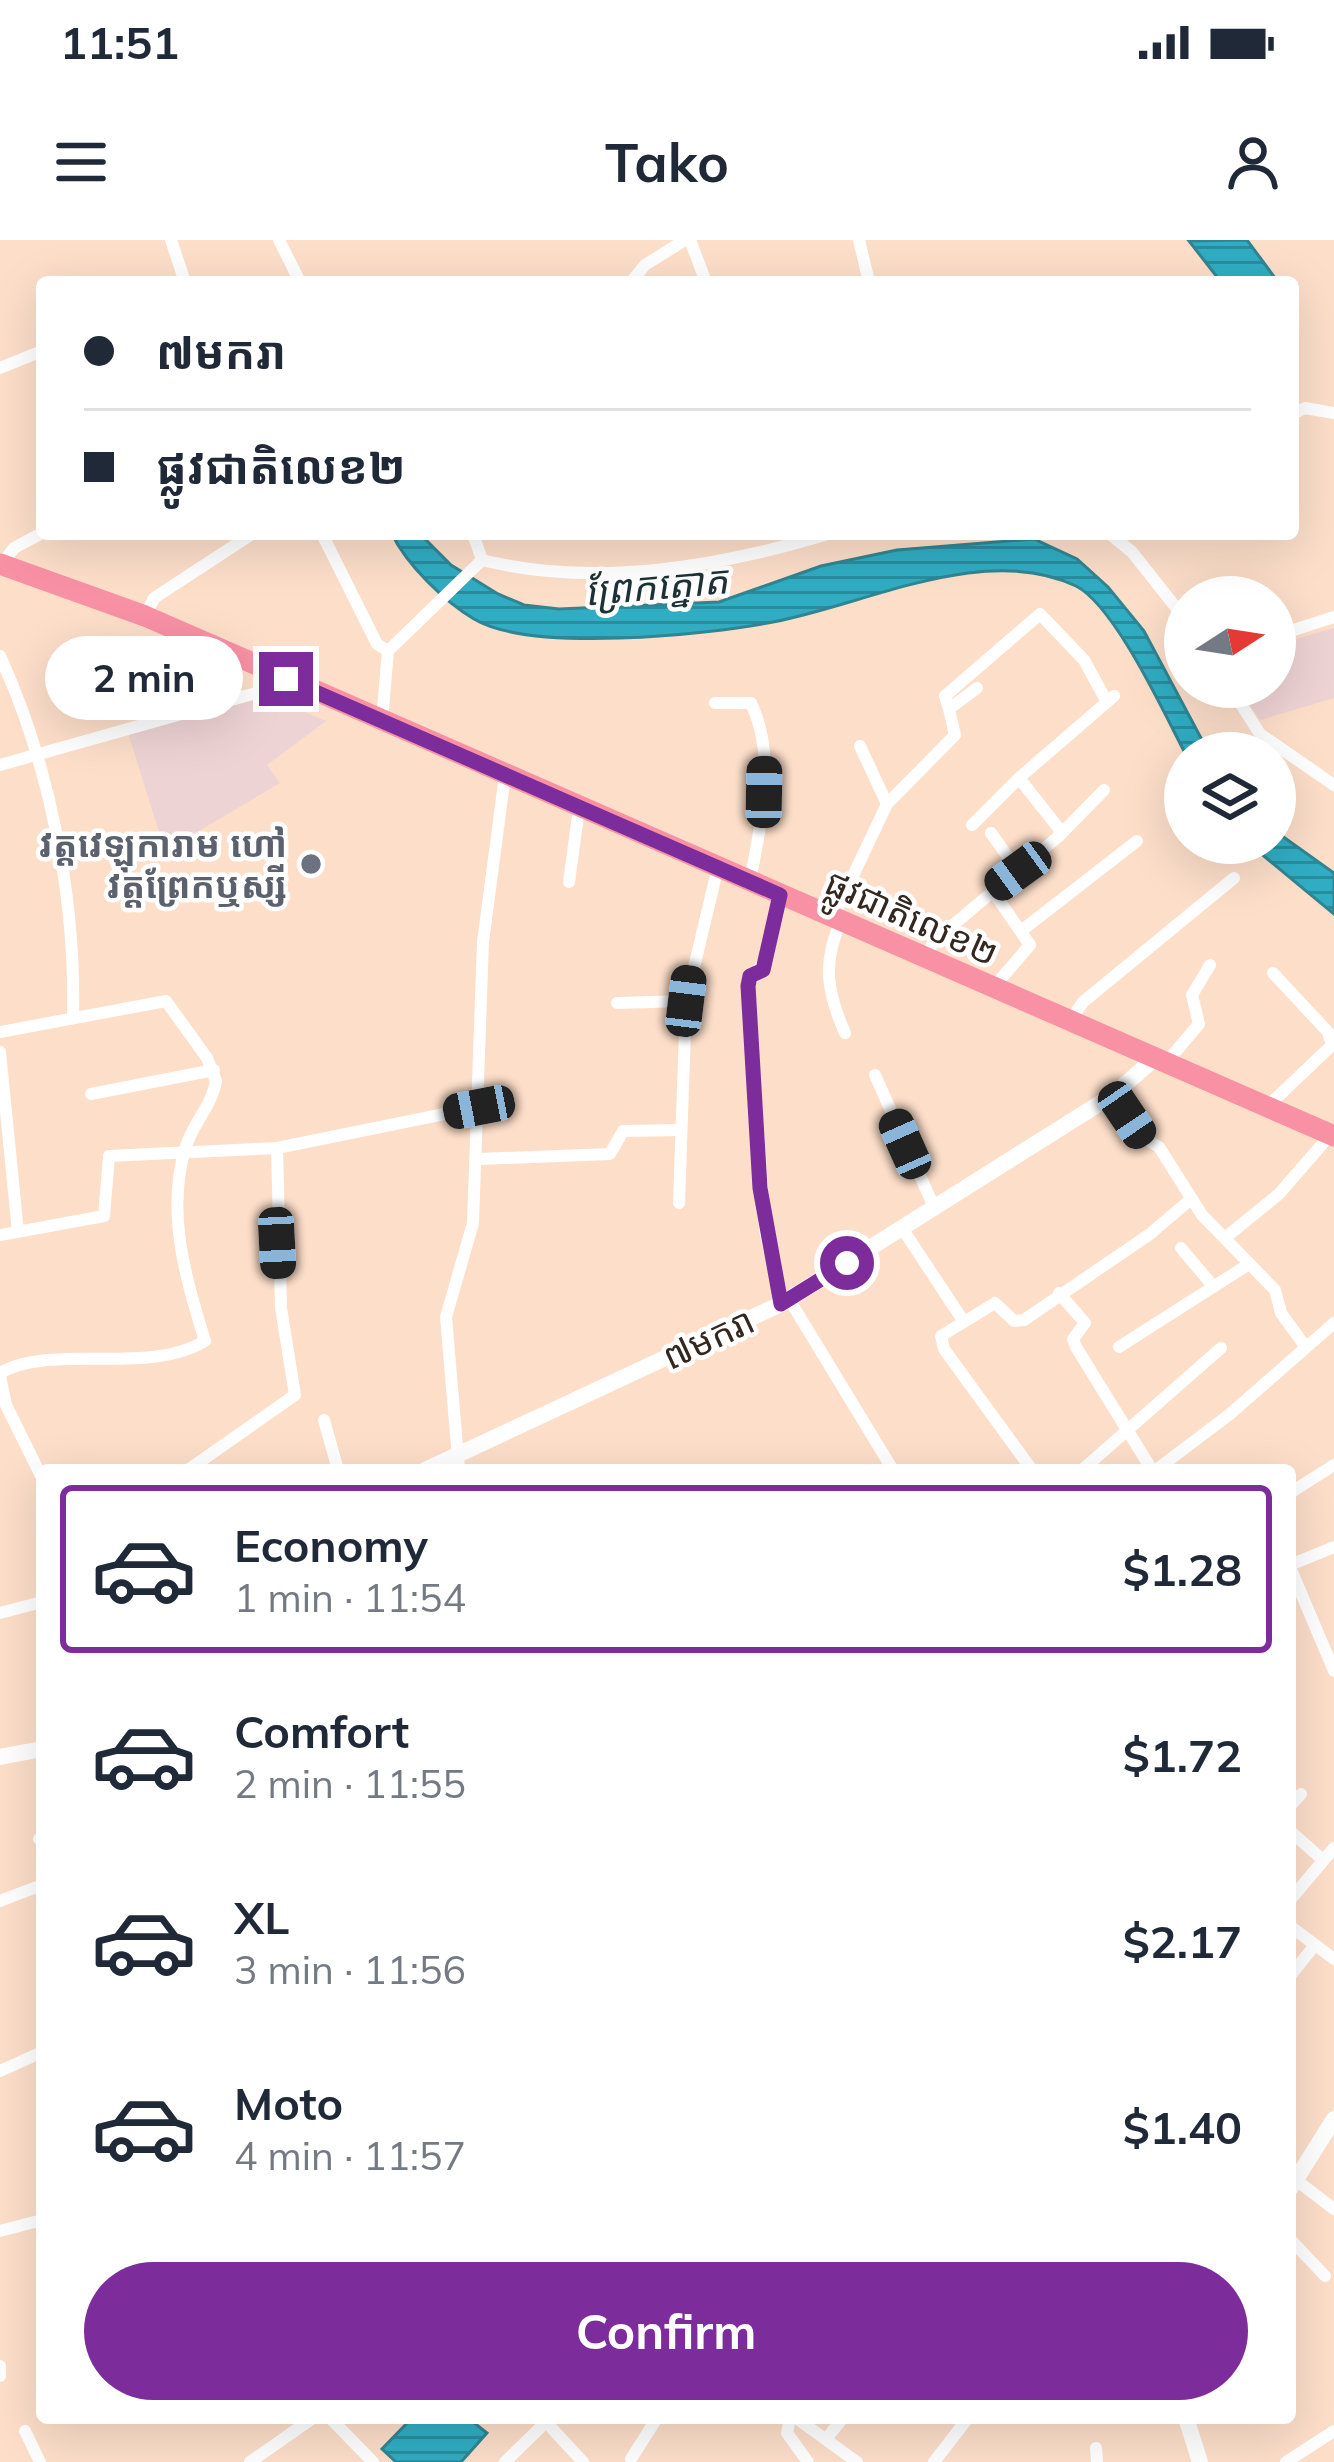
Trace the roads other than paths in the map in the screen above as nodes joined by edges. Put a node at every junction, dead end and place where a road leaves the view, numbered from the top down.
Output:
1 (171, 240) edge
2 (279, 240) edge
3 (688, 240) edge
4 (859, 240) edge
5 (183, 276) edge
6 (297, 276) edge
7 (636, 276) edge
8 (703, 276) edge
9 (868, 276) edge
10 (36, 353) edge
11 (0, 368) edge
12 (1299, 411) edge
13 (1334, 413) edge
14 (36, 536) edge
15 (243, 540) edge
16 (325, 540) edge
17 (474, 540) edge
18 (797, 540) edge
19 (1117, 540) edge
20 (0, 564) edge
21 (479, 565) junction
22 (1164, 592) edge
23 (145, 616) junction
24 (1334, 617) edge
25 (1296, 629) edge
26 (388, 651) junction
27 (0, 658) edge
28 (274, 674) junction
29 (977, 688) dead end
30 (715, 703) dead end
31 (1243, 708) edge
32 (950, 709) junction
33 (382, 721) junction
34 (860, 746) dead end
35 (35, 755) junction
36 (0, 766) edge
37 (506, 775) junction
38 (1019, 778) junction
39 (1334, 785) edge
40 (1104, 790) dead end
41 (887, 804) junction
42 (579, 808) junction
43 (972, 825) dead end
44 (991, 833) dead end
45 (1059, 836) junction
46 (1137, 841) dead end
47 (718, 867) junction
48 (1018, 871) junction
49 (1234, 878) dead end
50 (569, 882) dead end
51 (750, 882) junction
52 (992, 890) junction
53 (780, 895) junction
54 (837, 920) junction
55 (1021, 931) junction
56 (926, 958) junction
57 (1210, 965) dead end
58 (1273, 973) dead end
59 (993, 988) junction
60 (686, 1001) junction
61 (616, 1004) dead end
62 (73, 1018) junction
63 (1069, 1022) junction
64 (845, 1033) dead end
65 (0, 1034) edge
66 (0, 1052) edge
67 (1161, 1061) junction
68 (214, 1070) junction
69 (875, 1075) dead end
70 (91, 1094) dead end
71 (1113, 1095) junction
72 (2, 1096) edge
73 (479, 1107) junction
74 (1267, 1107) junction
75 (681, 1130) junction
76 (1333, 1134) edge
77 (277, 1148) junction
78 (185, 1150) junction
79 (479, 1159) junction
80 (1191, 1199) junction
81 (679, 1202) dead end
82 (934, 1207) junction
83 (902, 1228) junction
84 (18, 1232) junction
85 (0, 1235) edge
86 (1226, 1237) junction
87 (1181, 1248) dead end
88 (1246, 1266) junction
89 (1213, 1286) junction
90 (1058, 1293) junction
91 (785, 1301) junction
92 (962, 1319) junction
93 (1334, 1323) edge
94 (1305, 1346) junction
95 (1119, 1348) dead end
96 (1221, 1348) dead end
97 (0, 1375) edge
98 (324, 1420) dead end
99 (1127, 1431) junction
100 (458, 1463) edge
101 (197, 1464) edge
102 (336, 1464) edge
103 (889, 1464) edge
104 (1028, 1464) edge
105 (1089, 1464) edge
106 (1150, 1464) edge
107 (1162, 1464) edge
108 (1334, 1465) edge
109 (36, 1466) edge
110 (1296, 1489) edge
111 (1334, 1546) edge
112 (1296, 1563) edge
113 (1296, 1580) edge
114 (36, 1604) edge
115 (0, 1613) edge
116 (1334, 1671) edge
117 (36, 1750) edge
118 (0, 1756) edge
119 (1301, 1794) dead end
120 (1296, 1799) edge
121 (1296, 1836) edge
122 (1334, 1848) edge
123 (1323, 1860) junction
124 (36, 1887) edge
125 (1296, 1893) edge
126 (0, 1901) edge
127 (1296, 1931) edge
128 (1315, 1945) junction
129 (1334, 1959) edge
130 (1296, 1969) edge
131 (36, 2055) edge
132 (0, 2072) edge
133 (1333, 2122) edge
134 (1296, 2179) edge
135 (1296, 2186) edge
136 (1334, 2209) edge
137 (36, 2222) edge
138 (0, 2231) edge
139 (1296, 2245) edge
140 (1325, 2276) dead end
141 (0, 2366) edge
142 (0, 2376) edge
143 (304, 2424) edge
144 (336, 2424) edge
145 (544, 2424) edge
146 (548, 2424) edge
147 (653, 2424) edge
148 (791, 2424) edge
149 (802, 2424) edge
150 (838, 2424) edge
151 (963, 2424) edge
152 (1188, 2424) edge
153 (25, 2431) dead end
154 (1334, 2432) edge
155 (826, 2439) junction
156 (631, 2459) dead end
157 (40, 2462) edge
158 (250, 2462) edge
159 (373, 2462) edge
160 (505, 2462) edge
161 (583, 2462) edge
162 (808, 2462) edge
163 (857, 2462) edge
164 (934, 2462) edge
165 (1200, 2462) edge
166 (1286, 2462) edge

1 - 5 street
2 - 6 street
3 - 7 street
3 - 8 street
4 - 9 street
10 - 11 street
12 - 13 street
14 - 20 street
15 - 23 street
16 - 26 street
17 - 21 street
18 - 21 street
19 - 22 street
20 - 23 highway, ផ្លូវជាតិលេខ២
21 - 26 street
23 - 28 highway, ផ្លូវជាតិលេខ២
24 - 25 street
26 - 33 street
27 - 35 street
28 - 33 highway, ផ្លូវជាតិលេខ២
28 - 35 street
29 - 32 street
30 - 51 street
31 - 39 street
32 - 38 street
32 - 41 street
33 - 37 highway, ផ្លូវជាតិលេខ២
34 - 41 street
35 - 36 street
35 - 62 street
37 - 42 highway, ផ្លូវជាតិលេខ២
37 - 73 street
38 - 43 street
38 - 45 street
40 - 45 street
41 - 54 street
42 - 47 highway, ផ្លូវជាតិលេខ២
42 - 50 street
44 - 48 street
45 - 48 street
46 - 55 street
47 - 51 highway, ផ្លូវជាតិលេខ២
47 - 60 street
48 - 52 street
49 - 63 street
51 - 53 highway, ផ្លូវជាតិលេខ២
52 - 55 street
52 - 56 street
53 - 54 highway, ផ្លូវជាតិលេខ២
53 - 91 street
54 - 56 highway, ផ្លូវជាតិលេខ២
54 - 64 street
55 - 59 street
56 - 59 highway, ផ្លូវជាតិលេខ២
57 - 67 street
58 - 74 street
59 - 63 highway, ផ្លូវជាតិលេខ២
60 - 61 street
60 - 75 street
62 - 65 street
62 - 68 street
63 - 67 highway, ផ្លូវជាតិលេខ២
66 - 72 street
67 - 71 street, ៧មករា
67 - 74 highway, ផ្លូវជាតិលេខ២
68 - 70 street
68 - 78 street
69 - 82 street
71 - 80 street
71 - 82 street, ៧មករា
72 - 84 street
73 - 77 street
73 - 79 street
74 - 76 highway, ផ្លូវជាតិលេខ២
75 - 79 street
75 - 81 street
76 - 86 street
77 - 78 street
77 - 101 street
78 - 84 street
78 - 97 street
79 - 100 street
80 - 86 street
80 - 90 street
82 - 83 street, ៧មករា
83 - 91 street, ៧មករា
83 - 92 street
84 - 85 street
86 - 88 street
87 - 89 street
88 - 89 street
88 - 94 street
89 - 95 street
90 - 92 street
90 - 99 street
91 - 100 street, ៧មករា
91 - 103 street
92 - 104 street
93 - 94 street
94 - 107 street
96 - 99 street
97 - 109 street
98 - 102 street
99 - 105 street
99 - 106 street
108 - 110 street
111 - 112 street
113 - 116 street
114 - 115 street
117 - 118 street
119 - 120 street
121 - 123 street
122 - 123 street
123 - 125 street
124 - 126 street
127 - 128 street
128 - 129 street
128 - 130 street
131 - 132 street
133 - 134 street
135 - 136 street
137 - 138 street
139 - 140 street
141 - 142 street
143 - 158 street
144 - 159 street
145 - 160 street
146 - 161 street
147 - 156 street
148 - 162 street
149 - 155 street
150 - 155 street
151 - 164 street
152 - 165 street
153 - 157 street
154 - 166 street
155 - 163 street

